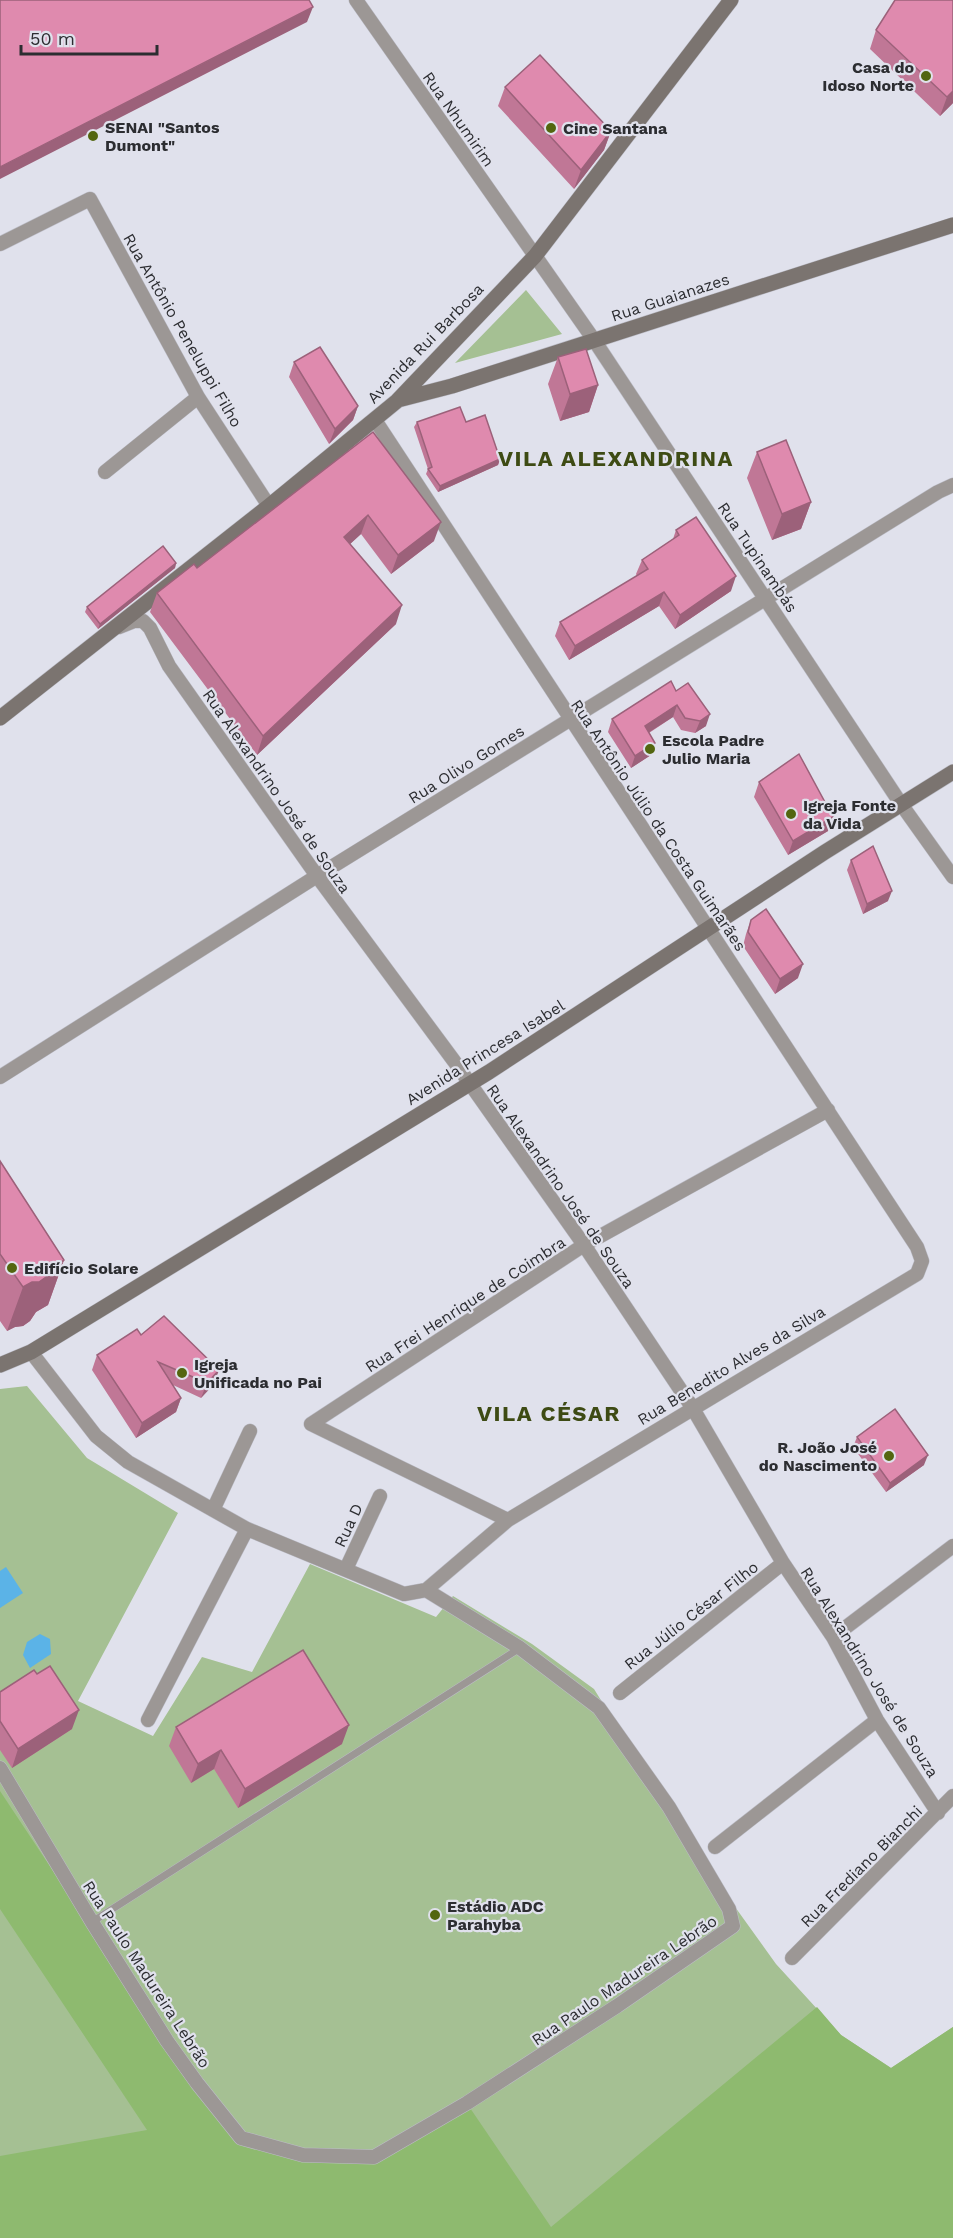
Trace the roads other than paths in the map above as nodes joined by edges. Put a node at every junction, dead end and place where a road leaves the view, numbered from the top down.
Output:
1 (356, 0) edge
2 (731, 0) edge
3 (953, 225) edge
4 (0, 244) edge
5 (535, 256) junction
6 (594, 340) junction
7 (198, 397) junction
8 (397, 401) junction
9 (375, 420) junction
10 (105, 472) dead end
11 (953, 485) edge
12 (269, 506) junction
13 (766, 598) junction
14 (115, 628) junction
15 (0, 718) edge
16 (569, 719) junction
17 (953, 772) edge
18 (902, 804) junction
19 (317, 876) junction
20 (953, 877) edge
21 (710, 929) junction
22 (0, 1077) edge
23 (469, 1083) junction
24 (828, 1110) junction
25 (584, 1245) junction
26 (917, 1247) joint
27 (31, 1352) junction
28 (0, 1365) edge
29 (692, 1407) junction
30 (250, 1431) dead end
31 (380, 1496) dead end
32 (213, 1510) junction
33 (508, 1520) junction
34 (247, 1529) junction
35 (953, 1546) edge
36 (783, 1563) junction
37 (346, 1569) junction
38 (426, 1590) junction
39 (833, 1637) junction
40 (520, 1648) junction
41 (620, 1693) dead end
42 (148, 1720) dead end
43 (877, 1720) junction
44 (0, 1768) edge
45 (953, 1796) edge
46 (938, 1813) junction
47 (715, 1847) dead end
48 (92, 1922) junction
49 (792, 1958) dead end

1 - 5 street, Rua Nhumirim
2 - 5 main road, Avenida Rui Barbosa
3 - 6 main road, Rua Guaianazes
4 - 7 street, Rua Antônio Peneluppi Filho
5 - 6 street, Rua Tupinambás
5 - 8 main road, Avenida Rui Barbosa
6 - 8 main road, Rua Guaianazes
6 - 13 street, Rua Tupinambás
7 - 10 street
7 - 12 street, Rua Antônio Peneluppi Filho
8 - 9 main road, Avenida Rui Barbosa
9 - 12 main road, Avenida Rui Barbosa
9 - 16 street, Rua Antônio Júlio da Costa Guimarães
11 - 13 street, Rua Olivo Gomes
12 - 14 main road, Avenida Rui Barbosa
13 - 16 street, Rua Olivo Gomes
13 - 18 street, Rua Tupinambás
14 - 15 main road, Avenida Rui Barbosa
14 - 19 street, Rua Alexandrino José de Souza
16 - 19 street, Rua Olivo Gomes
16 - 21 street, Rua Antônio Júlio da Costa Guimarães
17 - 18 main road, Avenida Princesa Isabel
18 - 20 street, Rua Tupinambás
18 - 21 main road, Avenida Princesa Isabel
19 - 22 street, Rua Olivo Gomes
19 - 23 street, Rua Alexandrino José de Souza
21 - 23 main road, Avenida Princesa Isabel
21 - 24 street, Rua Antônio Júlio da Costa Guimarães
23 - 25 street, Rua Alexandrino José de Souza
23 - 27 main road, Avenida Princesa Isabel
24 - 25 street, Rua Frei Henrique de Coimbra
24 - 26 street, Rua Antônio Júlio da Costa Guimarães
25 - 29 street, Rua Alexandrino José de Souza
25 - 33 street, Rua Frei Henrique de Coimbra
26 - 29 street, Rua Benedito Alves da Silva
27 - 28 main road, Avenida Princesa Isabel
27 - 32 street
29 - 33 street, Rua Benedito Alves da Silva
29 - 36 street, Rua Alexandrino José de Souza
30 - 32 street
31 - 37 street, Rua D
32 - 34 street
33 - 38 street, Rua Benedito Alves da Silva
34 - 37 street
34 - 42 street
35 - 39 street
36 - 39 street, Rua Alexandrino José de Souza
36 - 41 street, Rua Júlio César Filho
37 - 38 street
38 - 40 street, Rua Paulo Madureira Lebrão
39 - 43 street, Rua Alexandrino José de Souza
40 - 48 lane
40 - 48 street, Rua Paulo Madureira Lebrão
43 - 46 street, Rua Alexandrino José de Souza
43 - 47 street
44 - 48 street, Rua Paulo Madureira Lebrão
45 - 46 street, Rua Frediano Bianchi
46 - 49 street, Rua Frediano Bianchi

